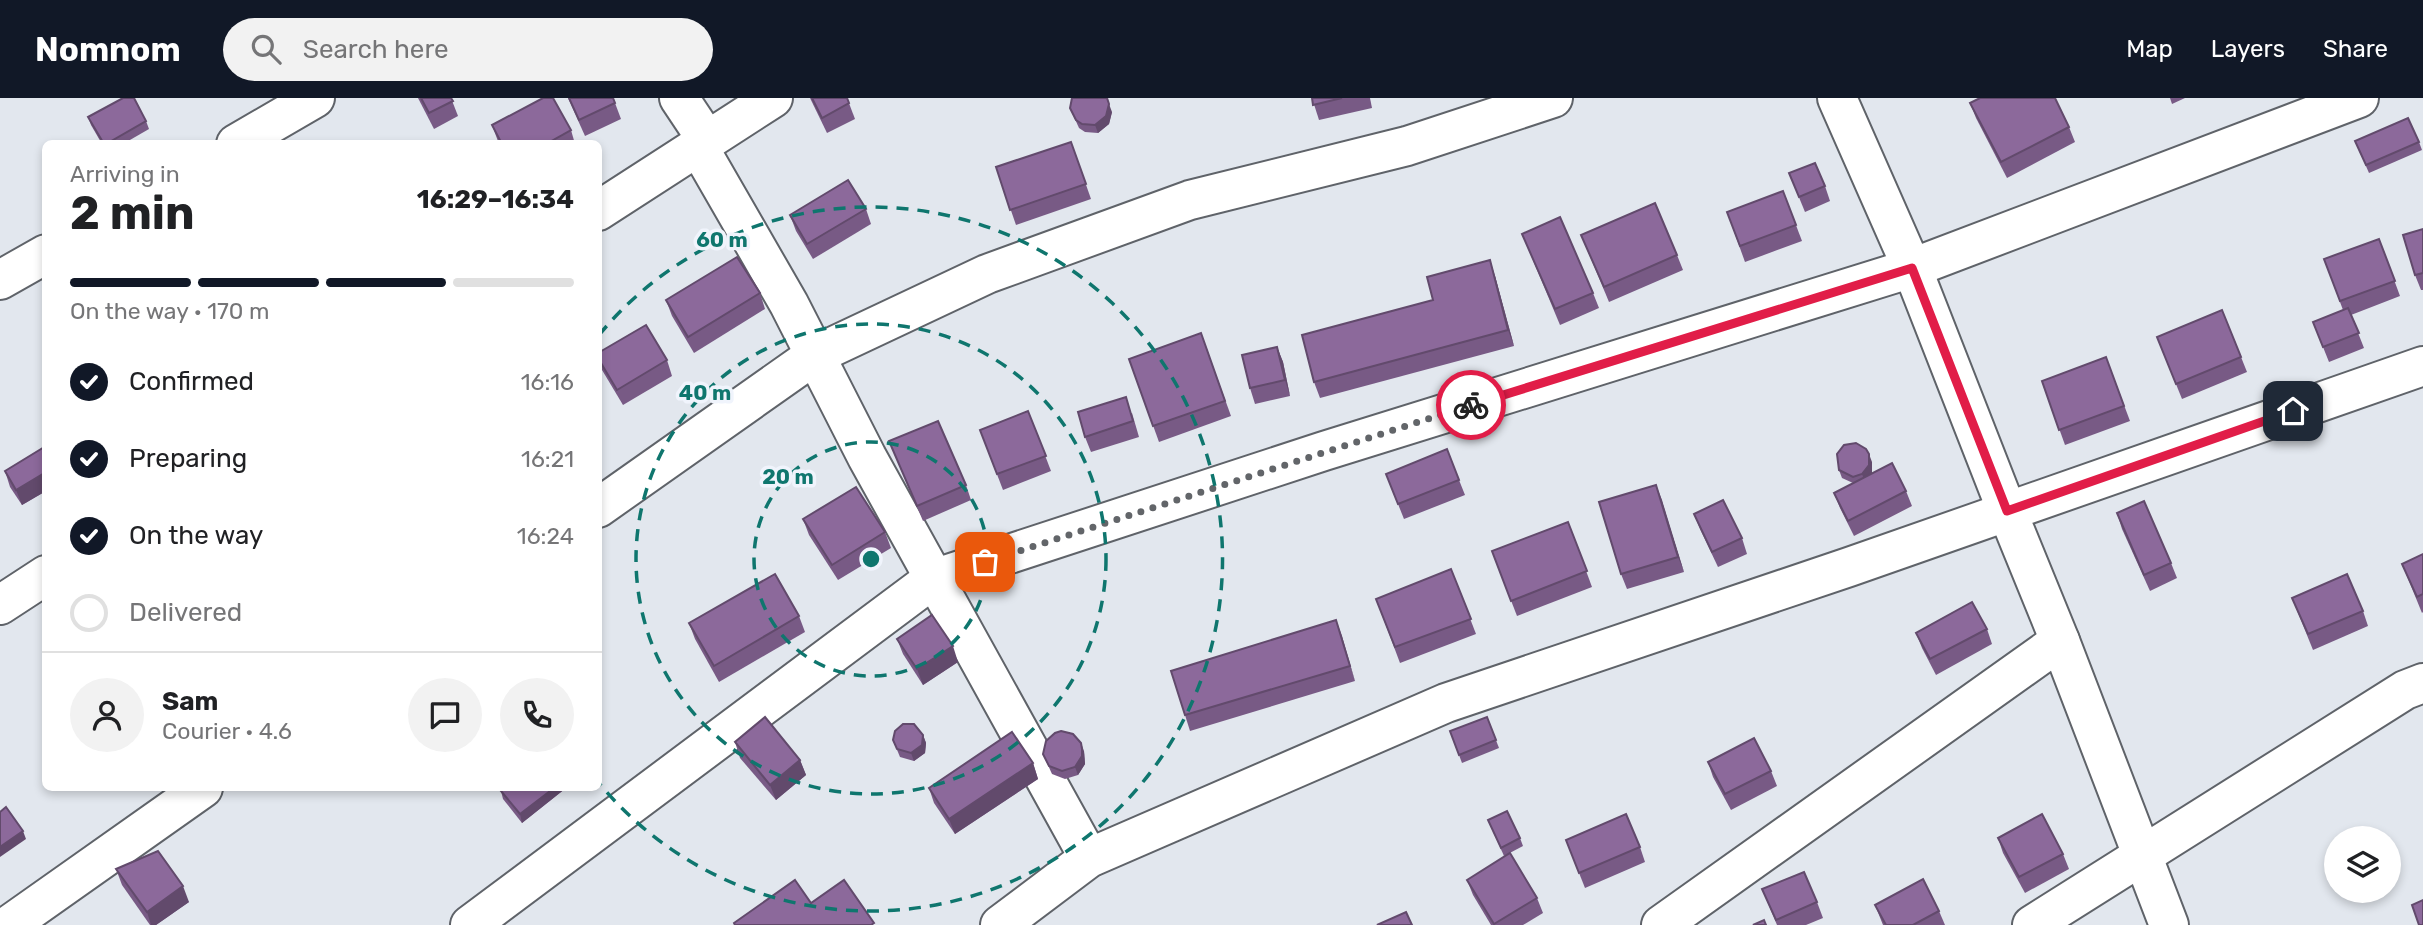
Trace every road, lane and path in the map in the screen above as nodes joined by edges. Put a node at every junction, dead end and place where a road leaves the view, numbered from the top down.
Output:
1 (315, 98) edge
2 (679, 98) edge
3 (773, 98) edge
4 (1553, 98) edge
5 (1837, 98) edge
6 (2359, 98) edge
7 (243, 140) edge
8 (702, 143) junction
9 (602, 208) edge
10 (42, 256) edge
11 (1912, 268) junction
12 (0, 280) edge
13 (815, 355) junction
14 (2423, 366) edge
15 (602, 505) edge
16 (2007, 511) junction
17 (42, 578) edge
18 (933, 579) junction
19 (0, 605) edge
20 (2060, 641) junction
21 (2423, 683) edge
22 (199, 791) edge
23 (2141, 855) junction
24 (1089, 858) junction
25 (9, 925) edge
26 (470, 925) edge
27 (1000, 925) edge
28 (1661, 925) edge
29 (2032, 925) edge
30 (2169, 925) edge

1 - 7 street
2 - 8 street
3 - 8 street
4 - 13 street
5 - 11 street
6 - 11 street
8 - 9 street
8 - 13 street
10 - 12 street
11 - 16 street
11 - 18 street
13 - 15 street
13 - 18 street
14 - 16 street
16 - 20 street
16 - 24 street
17 - 19 street
18 - 24 street
18 - 26 street
20 - 23 street
20 - 28 street
21 - 23 street
22 - 25 street
23 - 29 street
23 - 30 street
24 - 27 street

